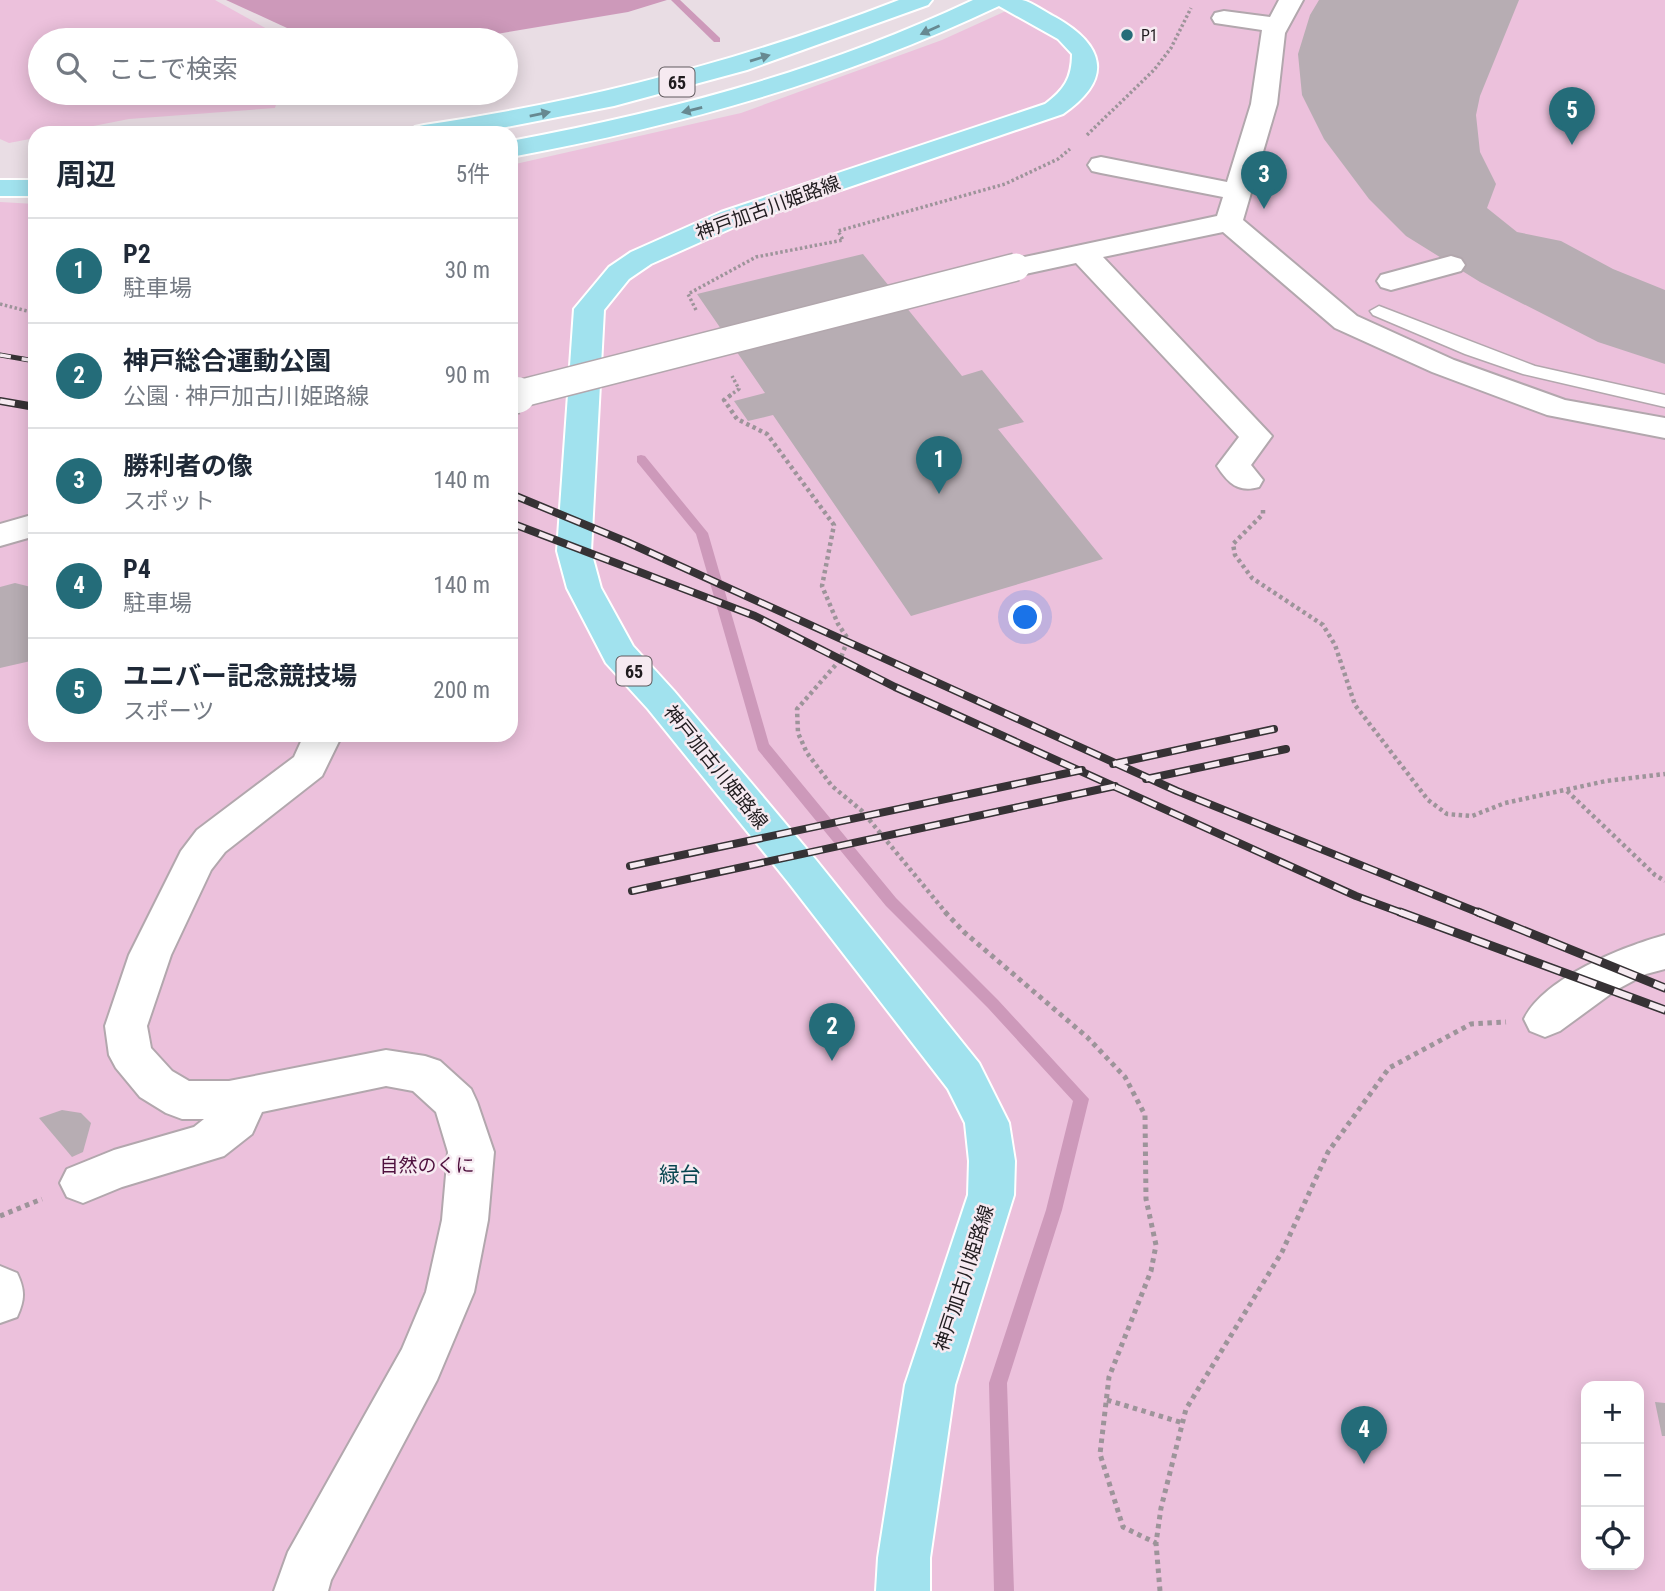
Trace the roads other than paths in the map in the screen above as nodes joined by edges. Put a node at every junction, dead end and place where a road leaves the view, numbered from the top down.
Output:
1 (920, 0) edge
2 (992, 0) edge
3 (1006, 0) edge
4 (1291, 0) edge
5 (1224, 18) dead end
6 (1278, 25) junction
7 (467, 126) edge
8 (518, 148) edge
9 (0, 164) edge
10 (28, 164) edge
11 (1101, 165) dead end
12 (0, 188) edge
13 (28, 188) edge
14 (1238, 192) junction
15 (1229, 222) junction
16 (1083, 253) junction
17 (1451, 265) dead end
18 (1391, 281) dead end
19 (1379, 311) dead end
20 (518, 394) edge
21 (1665, 401) edge
22 (1665, 428) edge
23 (1247, 480) road end
24 (320, 742) edge
25 (1665, 952) edge
26 (1545, 1019) road end
27 (248, 1096) junction
28 (83, 1183) dead end
29 (0, 1288) edge
30 (0, 1301) edge
31 (301, 1591) edge
32 (903, 1591) edge

7 -> 1 main road, 65
2 -> 8 main road, 65
3 - 32 main road, 神戸加古川姫路線 / 65
4 - 6 street
5 - 6 street
6 - 14 street
9 - 10 main road
11 - 14 street
12 - 13 main road
14 - 15 street
15 - 16 street
15 - 22 street
16 - 20 street, bridge
16 - 23 street
17 - 18 street
19 - 21 lane
24 - 27 street
25 - 26 street
27 - 28 street
27 - 31 street
29 - 30 street

